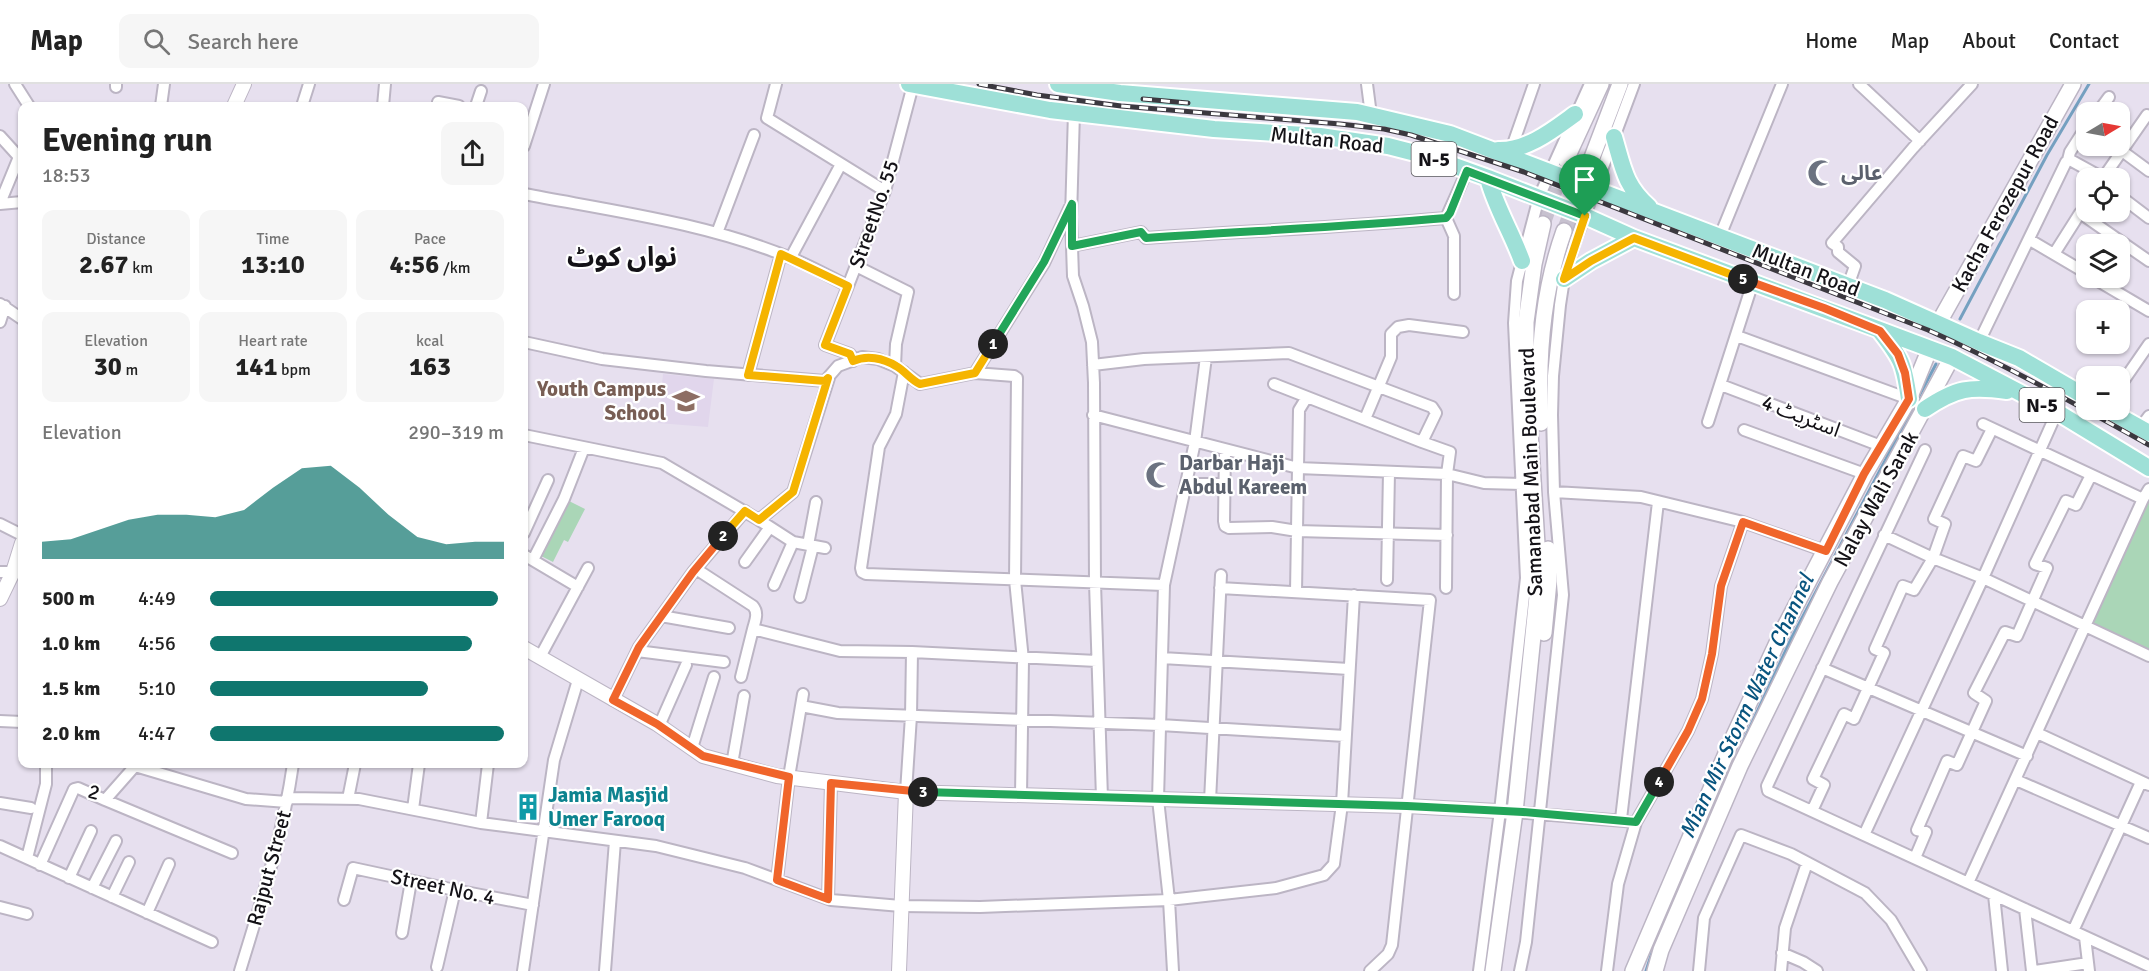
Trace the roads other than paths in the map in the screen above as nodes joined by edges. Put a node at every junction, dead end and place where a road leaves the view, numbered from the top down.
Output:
1 (15, 84) edge
2 (164, 84) edge
3 (244, 84) edge
4 (309, 84) edge
5 (385, 84) edge
6 (544, 84) edge
7 (776, 84) edge
8 (911, 84) edge
9 (1058, 84) edge
10 (1367, 84) edge
11 (1534, 84) edge
12 (1590, 84) edge
13 (1601, 84) edge
14 (1620, 84) edge
15 (1634, 84) edge
16 (1782, 84) edge
17 (1859, 84) edge
18 (1972, 84) edge
19 (2073, 84) edge
20 (481, 91) dead end
21 (2109, 97) dead end
22 (26, 102) edge
23 (162, 102) edge
24 (236, 102) edge
25 (304, 102) edge
26 (383, 102) edge
27 (477, 102) edge
28 (2105, 102) edge
29 (1074, 112) junction
30 (1575, 114) junction
31 (1371, 115) junction
32 (2146, 115) dead end
33 (528, 134) edge
34 (754, 135) dead end
35 (0, 136) edge
36 (1614, 137) junction
37 (2130, 139) edge
38 (1920, 141) junction
39 (2076, 143) edge
40 (1503, 150) junction
41 (18, 155) edge
42 (2129, 156) edge
43 (1566, 160) tunnel mouth
44 (2068, 160) junction
45 (18, 162) edge
46 (841, 164) junction
47 (1588, 168) tunnel mouth
48 (2084, 168) edge
49 (1467, 171) junction
50 (2149, 171) edge
51 (1550, 172) junction
52 (1488, 178) junction
53 (1595, 189) junction
54 (885, 192) junction
55 (528, 195) edge
56 (1539, 197) junction
57 (18, 202) edge
58 (0, 203) edge
59 (1072, 204) junction
60 (2130, 204) edge
61 (1653, 211) junction
62 (1585, 216) junction
63 (1446, 218) junction
64 (2149, 218) edge
65 (2076, 219) edge
66 (2097, 222) edge
67 (1543, 224) tunnel mouth
68 (1564, 231) tunnel mouth
69 (717, 233) junction
70 (1720, 236) junction
71 (1634, 238) junction
72 (2030, 240) junction
73 (1072, 246) junction
74 (2054, 254) junction
75 (786, 256) junction
76 (1522, 261) junction
77 (2149, 261) edge
78 (856, 266) junction
79 (2076, 267) edge
80 (1564, 279) junction
81 (1753, 282) junction
82 (848, 286) junction
83 (1848, 286) junction
84 (2110, 288) edge
85 (1454, 294) dead end
86 (2, 305) edge
87 (2149, 311) edge
88 (18, 316) edge
89 (0, 322) edge
90 (1938, 324) junction
91 (1880, 331) junction
92 (1463, 332) dead end
93 (1737, 336) junction
94 (1979, 342) junction
95 (528, 343) edge
96 (2149, 344) edge
97 (1930, 348) junction
98 (1206, 357) junction
99 (1952, 357) junction
100 (853, 361) junction
101 (1093, 365) junction
102 (900, 369) junction
103 (2130, 372) edge
104 (975, 373) junction
105 (748, 375) junction
106 (828, 378) junction
107 (1274, 384) dead end
108 (1721, 386) junction
109 (1378, 387) junction
110 (2076, 391) edge
111 (2020, 393) junction
112 (1307, 397) junction
113 (1909, 399) junction
114 (1925, 410) junction
115 (2057, 412) junction
116 (1093, 415) junction
117 (1365, 419) junction
118 (2130, 419) edge
119 (1708, 422) dead end
120 (2146, 426) edge
121 (1744, 430) dead end
122 (528, 436) edge
123 (1195, 442) junction
124 (1422, 442) junction
125 (1881, 446) junction
126 (584, 448) junction
127 (1225, 450) junction
128 (1925, 450) dead end
129 (2040, 451) junction
130 (1298, 468) junction
131 (2149, 468) edge
132 (1389, 472) junction
133 (1447, 474) junction
134 (1864, 474) junction
135 (2091, 475) junction
136 (548, 480) dead end
137 (1186, 484) junction
138 (1225, 484) junction
139 (1522, 484) junction
140 (1554, 492) junction
141 (2146, 494) edge
142 (816, 502) dead end
143 (1658, 502) junction
144 (745, 511) junction
145 (759, 520) junction
146 (1743, 522) junction
147 (0, 524) edge
148 (528, 524) edge
149 (770, 527) junction
150 (1297, 531) junction
151 (18, 533) edge
152 (1388, 534) junction
153 (1884, 535) junction
154 (1447, 536) junction
155 (1524, 538) junction
156 (1559, 541) junction
157 (793, 542) junction
158 (810, 545) junction
159 (825, 548) dead end
160 (1826, 551) junction
161 (18, 554) edge
162 (528, 557) edge
163 (1543, 557) junction
164 (1933, 558) junction
165 (745, 562) dead end
166 (588, 568) dead end
167 (696, 569) junction
168 (12, 570) edge
169 (1221, 575) dead end
170 (1983, 578) junction
171 (1015, 580) junction
172 (1387, 580) dead end
173 (1095, 583) junction
174 (774, 585) dead end
175 (1164, 585) junction
176 (578, 587) junction
177 (1220, 588) junction
178 (1446, 588) dead end
179 (1296, 592) junction
180 (1354, 595) junction
181 (800, 597) dead end
182 (0, 599) edge
183 (2033, 602) junction
184 (661, 616) junction
185 (2086, 627) junction
186 (729, 628) dead end
187 (753, 629) junction
188 (528, 650) edge
189 (637, 651) junction
190 (912, 652) junction
191 (2149, 656) edge
192 (540, 657) junction
193 (1022, 657) junction
194 (1162, 658) junction
195 (1097, 661) junction
196 (1217, 661) junction
197 (724, 662) dead end
198 (686, 665) dead end
199 (1822, 668) junction
200 (1349, 669) junction
201 (714, 676) dead end
202 (741, 677) dead end
203 (578, 680) junction
204 (1869, 689) junction
205 (803, 694) dead end
206 (744, 696) dead end
207 (613, 700) junction
208 (801, 706) junction
209 (1921, 711) junction
210 (911, 716) junction
211 (1022, 720) junction
212 (0, 721) edge
213 (18, 722) edge
214 (1100, 723) junction
215 (1160, 725) junction
216 (659, 726) junction
217 (1214, 727) junction
218 (1972, 732) junction
219 (2037, 733) junction
220 (1345, 736) junction
221 (1731, 742) junction
222 (692, 748) junction
223 (1748, 750) junction
224 (2027, 756) junction
225 (732, 764) junction
226 (46, 768) edge
227 (133, 768) edge
228 (146, 768) edge
229 (292, 768) edge
230 (354, 768) edge
231 (418, 768) edge
232 (488, 768) edge
233 (789, 777) junction
234 (2016, 780) junction
235 (831, 783) junction
236 (2145, 783) edge
237 (906, 792) junction
238 (1021, 795) junction
239 (1102, 798) junction
240 (348, 799) junction
241 (1158, 799) junction
242 (105, 800) junction
243 (288, 800) junction
244 (1210, 801) junction
245 (0, 803) edge
246 (1342, 804) junction
247 (1407, 806) junction
248 (31, 808) dead end
249 (413, 809) junction
250 (1812, 811) junction
251 (1519, 812) junction
252 (1621, 819) junction
253 (1636, 822) junction
254 (481, 823) junction
255 (2122, 827) junction
256 (91, 831) dead end
257 (544, 831) junction
258 (1864, 835) junction
259 (2149, 838) edge
260 (116, 841) dead end
261 (615, 841) junction
262 (0, 846) edge
263 (232, 853) dead end
264 (27, 858) junction
265 (1915, 858) junction
266 (129, 862) dead end
267 (1807, 863) junction
268 (169, 864) dead end
269 (40, 865) junction
270 (69, 878) junction
271 (777, 880) junction
272 (411, 881) junction
273 (1968, 883) junction
274 (92, 888) junction
275 (455, 890) junction
276 (1994, 895) junction
277 (112, 897) junction
278 (828, 899) junction
279 (344, 900) dead end
280 (1169, 900) junction
281 (532, 905) junction
282 (901, 906) junction
283 (0, 907) edge
284 (2025, 909) junction
285 (147, 913) junction
286 (27, 914) dead end
287 (2073, 931) junction
288 (402, 933) dead end
289 (2085, 937) junction
290 (212, 942) dead end
291 (1782, 953) junction
292 (2149, 966) edge
293 (437, 967) dead end
294 (2089, 967) edge
295 (240, 971) edge
296 (523, 971) edge
297 (605, 971) edge
298 (898, 971) edge
299 (1173, 971) edge
300 (1370, 971) edge
301 (1479, 971) edge
302 (1494, 971) edge
303 (1501, 971) edge
304 (1520, 971) edge
305 (1607, 971) edge
306 (1633, 971) edge
307 (1655, 971) edge
308 (1699, 971) edge
309 (1780, 971) edge
310 (1817, 971) edge
311 (1921, 971) edge
312 (2002, 971) edge
313 (2033, 971) edge

1 - 22 street
2 - 23 street
3 - 24 street
4 - 25 street
5 - 26 street
6 - 33 street
7 - 46 street
8 - 29 main road, Multan Road / N-5
8 - 54 street, StreetNo. 55
9 - 31 main road, Multan Road / N-5
10 - 31 street
11 - 40 street
12 - 30 street
13 - 43 main road
14 - 47 main road
15 - 36 street
16 - 70 street
17 - 38 street
18 - 38 street
19 - 90 main road, Kacha Ferozepur Road
20 - 27 street
21 - 28 street
29 - 49 main road, Multan Road / N-5
29 - 59 street
30 - 40 main road
30 - 51 street
31 - 40 main road, Multan Road / N-5
32 - 37 street
34 - 69 street
35 - 41 street
36 - 53 street
36 - 61 main road
38 - 83 street
39 - 44 street
40 - 51 main road, Multan Road / N-5
42 - 50 street
44 - 48 street
44 - 72 street
45 - 58 street
46 - 54 street
46 - 75 street
49 - 52 main road, Multan Road / N-5
49 - 63 street
51 - 53 main road, Multan Road / N-5
51 - 56 street
52 - 56 main road, Multan Road / N-5
52 - 76 main road
53 - 61 main road, Multan Road / N-5
53 - 62 street
54 - 78 street, StreetNo. 55
55 - 69 street
56 - 62 main road, Multan Road / N-5
56 - 76 street
57 - 58 street
59 - 73 street
59 - 104 street
60 - 64 street
61 - 70 main road, Multan Road / N-5
62 - 71 main road, Multan Road / N-5
62 - 80 street
63 - 73 street
63 - 85 street
65 - 74 street
66 - 77 street
67 - 163 main road, Samanabad Main Boulevard
68 - 163 main road, Samanabad Main Boulevard
69 - 75 street
70 - 83 main road, Multan Road / N-5
71 - 80 main road
71 - 81 main road, Multan Road / N-5
72 - 74 street
72 - 94 street
73 - 101 street
74 - 79 street
75 - 82 street
75 - 105 street
76 - 139 street
78 - 82 street, StreetNo. 55
78 - 102 street
80 - 140 street
81 - 91 main road, Multan Road / N-5
81 - 93 street
82 - 100 street, StreetNo. 55
83 - 90 main road, Multan Road / N-5
84 - 87 street
86 - 88 street
86 - 89 street
90 - 94 main road, Multan Road / N-5
91 - 97 main road, Multan Road / N-5
91 - 113 main road
92 - 109 street
93 - 108 street
93 - 113 street
94 - 110 main road, Multan Road / N-5
95 - 105 street
96 - 103 street
97 - 99 main road, Multan Road / N-5
97 - 113 main road, Nalay Wali Sarak
98 - 101 street
98 - 109 street
98 - 123 street
99 - 111 main road, Multan Road / N-5
99 - 114 main road, Nalay Wali Sarak
100 - 102 street
100 - 106 street
101 - 116 street
102 - 104 street
102 - 171 street
104 - 171 street
105 - 106 street
106 - 145 street
107 - 112 street
108 - 119 street
108 - 125 street, اسٹریٹ 4
109 - 117 street
109 - 124 street
111 - 114 main road
111 - 115 main road, Multan Road / N-5
112 - 117 street
112 - 130 street
113 - 125 main road, Nalay Wali Sarak
114 - 223 main road, Nalay Wali Sarak
115 - 129 street
115 - 131 main road, Multan Road / N-5
116 - 123 street
116 - 173 street
117 - 124 street
118 - 120 main road
121 - 134 street
122 - 126 street
123 - 127 street
123 - 137 street
124 - 133 street
125 - 134 main road, Nalay Wali Sarak
126 - 144 street
126 - 162 street
127 - 130 street
127 - 138 street
128 - 153 street
129 - 135 street
129 - 164 street
129 - 170 street
130 - 132 street
130 - 150 street
132 - 133 street
132 - 152 street
133 - 139 street
133 - 154 street
134 - 160 main road, Nalay Wali Sarak
135 - 141 street
135 - 183 street
136 - 148 street
137 - 138 street
137 - 175 street
138 - 150 street
139 - 155 street
140 - 143 street
140 - 156 street
141 - 185 street
142 - 158 street
143 - 146 street
143 - 252 street
144 - 145 street
144 - 167 street
145 - 149 street
146 - 160 street
146 - 253 street
147 - 151 street
149 - 157 street
149 - 165 street
150 - 152 street
150 - 179 street
152 - 154 street
152 - 172 street
153 - 164 street
153 - 199 street
154 - 178 street
155 - 163 main road
155 - 251 street
156 - 163 main road
156 - 251 street
157 - 158 street
157 - 174 street
158 - 159 street
158 - 181 street
160 - 221 main road, Nalay Wali Sarak
161 - 168 street
162 - 176 street
163 - 251 main road, Samanabad Main Boulevard
164 - 170 street
164 - 204 street
166 - 176 street
167 - 184 street
167 - 187 street
168 - 182 street
169 - 177 street
170 - 183 street
170 - 209 street
171 - 173 street
171 - 193 street
173 - 175 street
173 - 195 street
175 - 194 street
176 - 192 street
177 - 179 street
177 - 196 street
179 - 180 street
180 - 200 street, 2
180 - 247 street
183 - 185 street
183 - 218 street
184 - 186 street
184 - 189 street
185 - 191 street
185 - 219 street
187 - 190 street
187 - 202 street
188 - 192 street
189 - 197 street
189 - 207 street
190 - 193 street
190 - 210 street
192 - 203 street
193 - 195 street
193 - 211 street
194 - 196 street
194 - 215 street
195 - 214 street
196 - 200 street
196 - 217 street
198 - 216 street
199 - 204 street
199 - 250 street
200 - 220 street, 2
201 - 222 street
203 - 207 street
203 - 257 street
204 - 209 street
204 - 250 street
205 - 208 street
206 - 225 street
207 - 216 street
208 - 210 street
208 - 233 street
209 - 218 street
209 - 258 street
210 - 211 street
210 - 237 street
211 - 214 street
211 - 238 street
212 - 213 street
214 - 215 street
214 - 239 street
215 - 217 street
215 - 241 street
216 - 222 street
217 - 220 street
217 - 244 street
218 - 224 street
218 - 265 street
219 - 224 street
219 - 236 street
220 - 246 street, 2
221 - 223 main road
221 - 306 main road, Nalay Wali Sarak
222 - 225 street
223 - 307 main road, Nalay Wali Sarak
224 - 234 street
225 - 233 street
226 - 264 street
227 - 242 street, 2
228 - 243 street, 2
229 - 243 street, Rajput Street
230 - 240 street
231 - 249 street
232 - 254 street
233 - 235 street
233 - 271 street
234 - 255 street
234 - 273 street
235 - 237 street
235 - 278 street
236 - 255 street
237 - 238 street
237 - 282 street
238 - 239 street
239 - 241 street
240 - 243 street, 2
240 - 249 street, 2
241 - 244 street
241 - 280 street
242 - 263 street
242 - 269 street, 2
243 - 295 street, Rajput Street
244 - 246 street
245 - 248 street
246 - 247 street
246 - 280 street, 2
247 - 251 street
247 - 300 street
249 - 254 street, 2
250 - 258 street
251 - 252 street
251 - 301 street
251 - 302 main road, Samanabad Main Boulevard
251 - 303 main road, Samanabad Main Boulevard
251 - 304 street
252 - 253 street
253 - 305 street
254 - 257 street, 2
255 - 259 street
255 - 287 street
256 - 270 street
257 - 261 street, 2
257 - 281 street
258 - 265 street
260 - 274 street
261 - 271 street, 2
261 - 297 street
262 - 264 street
264 - 269 street
265 - 273 street
266 - 277 street
267 - 291 street
267 - 308 street
267 - 311 street
268 - 285 street
269 - 270 street
270 - 274 street
271 - 278 street, 2
272 - 275 street, Street No. 4
272 - 279 street, Street No. 4
272 - 288 street
273 - 276 street
274 - 277 street
275 - 281 street, Street No. 4
275 - 293 street
276 - 284 street
276 - 312 street
277 - 285 street
278 - 282 street, 2
280 - 282 street, 2
280 - 299 street
281 - 296 street
282 - 298 street
283 - 286 street
284 - 287 street
284 - 313 street
285 - 290 street
287 - 289 street
289 - 292 street
289 - 294 street
291 - 309 street
291 - 310 street
294 - 313 street

